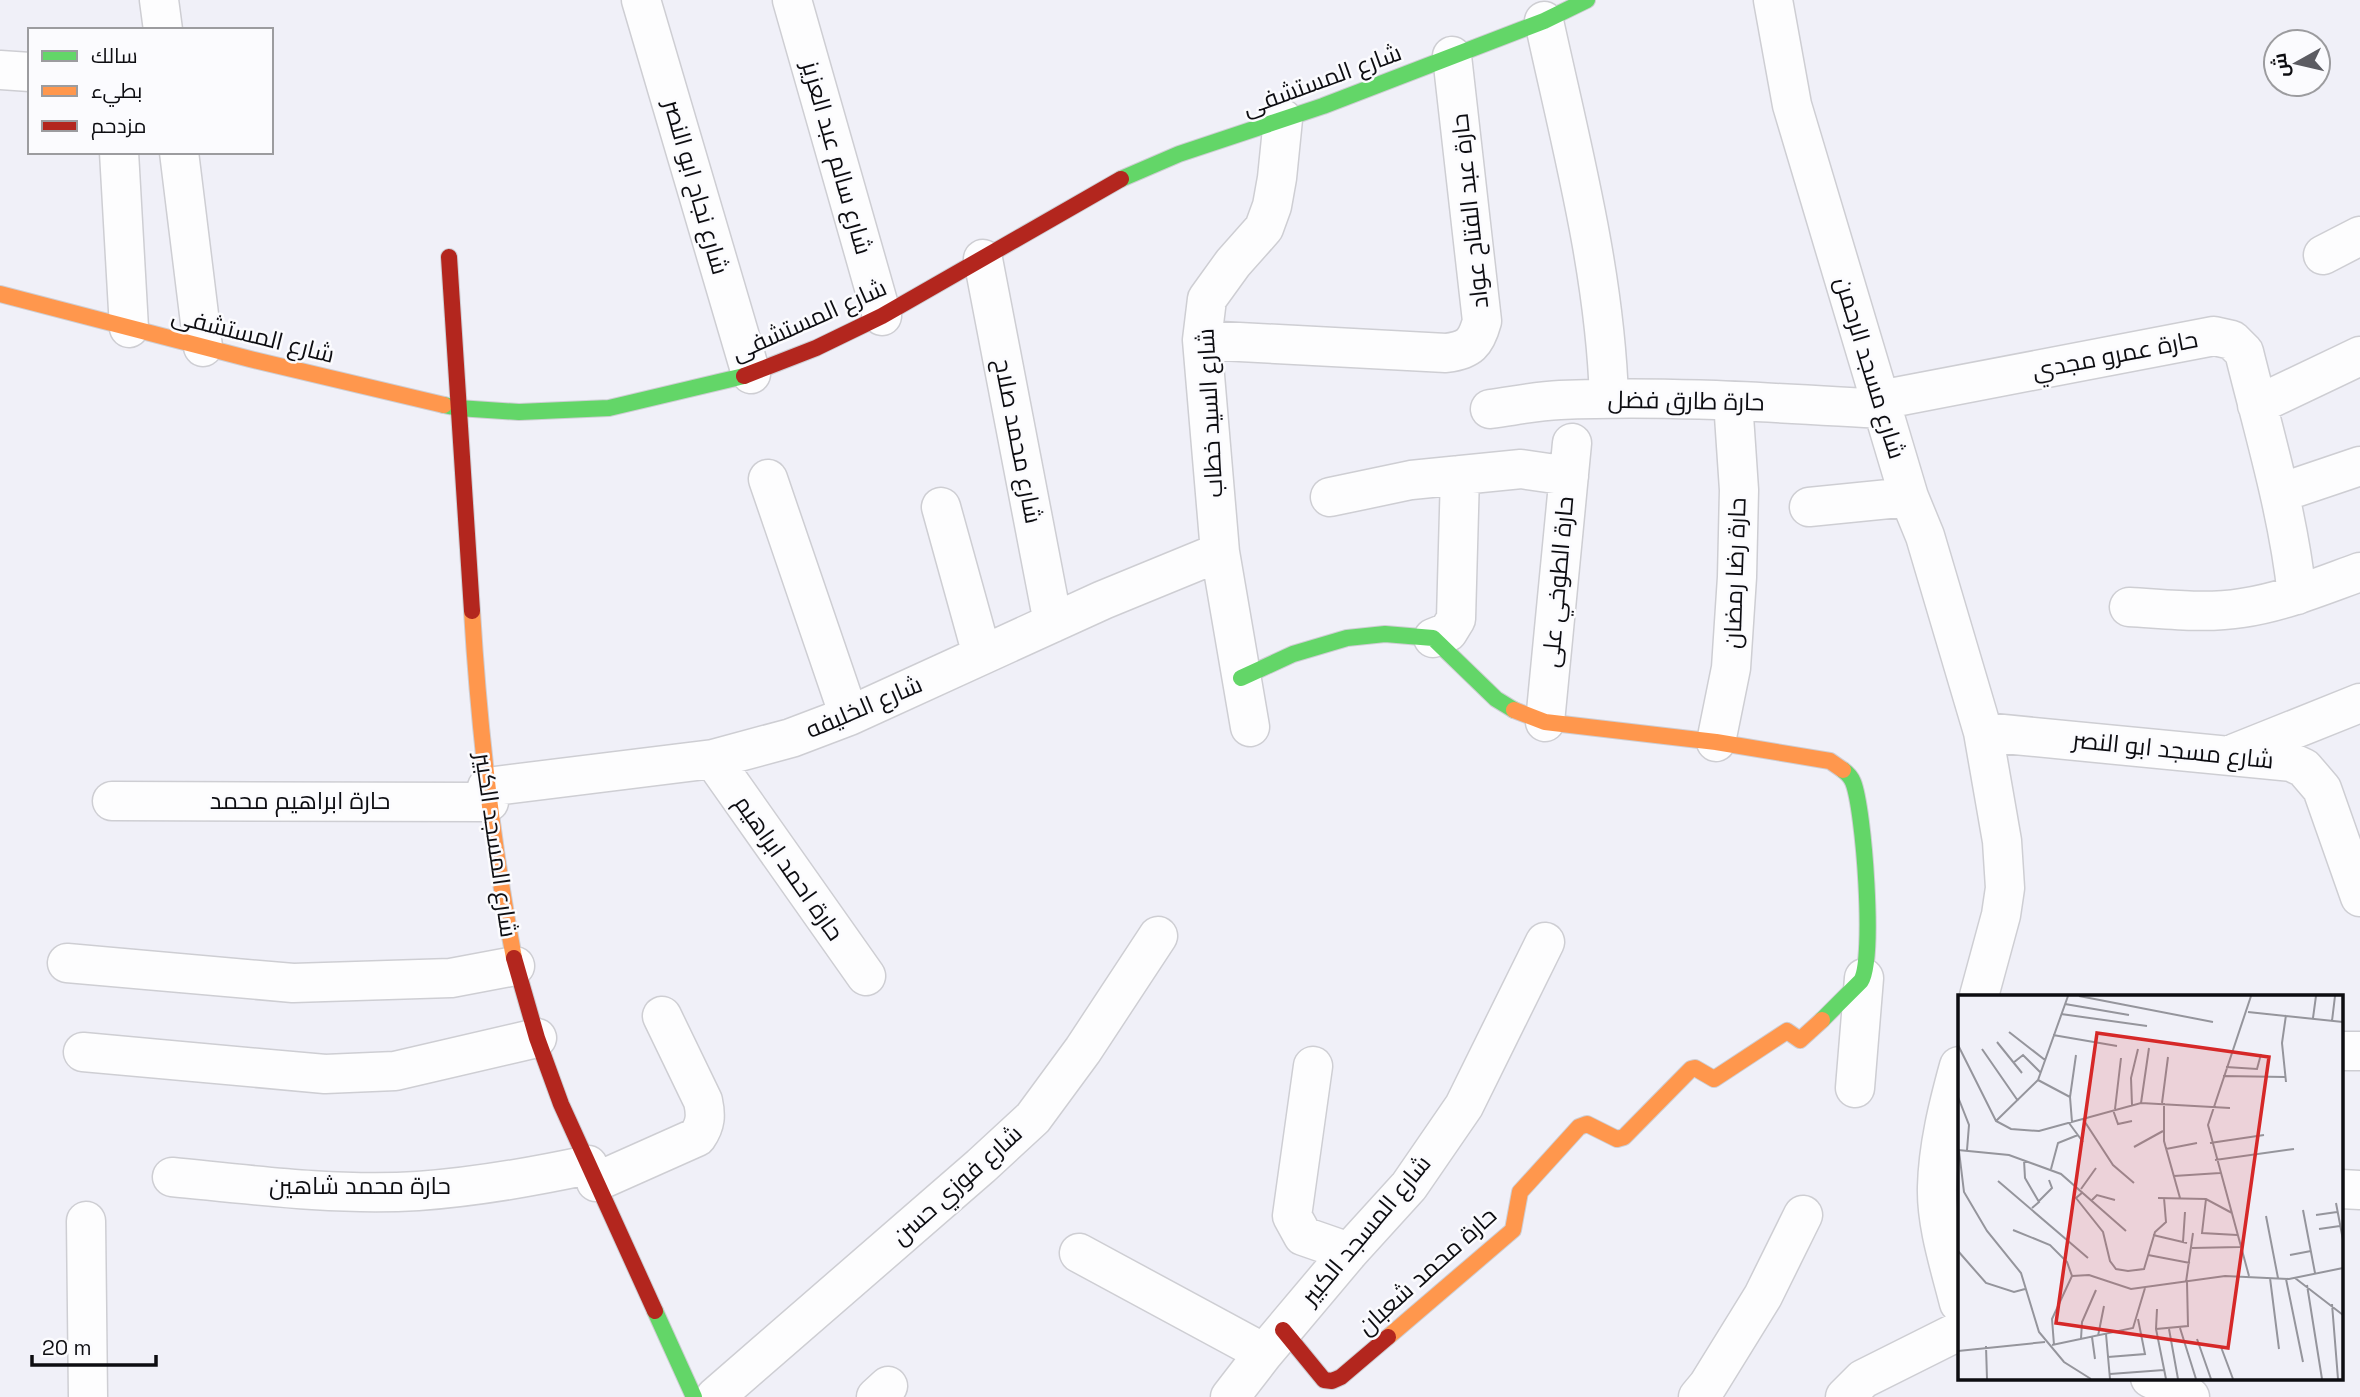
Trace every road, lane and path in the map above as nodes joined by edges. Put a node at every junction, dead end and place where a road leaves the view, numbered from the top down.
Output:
1 (159, 0) edge
2 (641, 0) edge
3 (792, 0) edge
4 (1587, 0) edge
5 (1773, 0) edge
6 (1544, 20) junction
7 (163, 28) edge
8 (1452, 56) junction
9 (0, 70) edge
10 (28, 72) edge
11 (1283, 119) junction
12 (119, 154) edge
13 (179, 154) edge
14 (2360, 236) edge
15 (2323, 255) dead end
16 (449, 257) dead end
17 (983, 259) junction
18 (0, 294) edge
19 (882, 316) junction
20 (128, 328) junction
21 (1202, 340) junction
22 (203, 347) junction
23 (2360, 356) edge
24 (751, 374) junction
25 (1609, 399) junction
26 (1733, 401) junction
27 (1881, 404) junction
28 (2257, 405) junction
29 (458, 408) junction
30 (1490, 409) dead end
31 (2360, 466) edge
32 (1460, 475) junction
33 (768, 479) dead end
34 (2280, 493) junction
35 (1330, 497) dead end
36 (1909, 498) junction
37 (941, 507) dead end
38 (1808, 507) dead end
39 (1220, 552) junction
40 (2360, 572) edge
41 (2297, 595) junction
42 (2129, 607) dead end
43 (1053, 623) junction
44 (1433, 638) junction
45 (982, 656) junction
46 (1241, 678) junction
47 (2360, 704) edge
48 (849, 716) junction
49 (1545, 722) junction
50 (1250, 727) dead end
51 (1983, 732) junction
52 (1716, 742) junction
53 (2229, 755) junction
54 (713, 759) junction
55 (488, 794) junction
56 (112, 800) dead end
57 (2360, 897) edge
58 (1158, 936) dead end
59 (1545, 942) dead end
60 (67, 963) dead end
61 (515, 966) junction
62 (866, 976) dead end
63 (1864, 978) junction
64 (1979, 995) edge
65 (662, 1016) dead end
66 (537, 1038) junction
67 (2342, 1051) edge
68 (2360, 1051) edge
69 (83, 1052) dead end
70 (1313, 1066) dead end
71 (1958, 1070) edge
72 (1855, 1088) dead end
73 (592, 1174) junction
74 (172, 1177) dead end
75 (2342, 1189) edge
76 (2360, 1189) edge
77 (1803, 1215) dead end
78 (86, 1221) dead end
79 (1349, 1252) junction
80 (1079, 1253) dead end
81 (1958, 1299) edge
82 (1958, 1332) edge
83 (1274, 1341) junction
84 (2154, 1380) edge
85 (88, 1397) edge
86 (694, 1397) edge
87 (715, 1397) edge
88 (1230, 1397) edge
89 (1698, 1397) edge
90 (1845, 1397) edge
91 (2190, 1397) edge

1 - 7 street
2 - 24 street, شارع نجاح ابو النصر
3 - 19 street, شارع سالم عبد العزيز
4 - 6 street, شارع المستشفى
5 - 27 street, شارع مسجد الرحمن
6 - 8 street, شارع المستشفى
6 - 25 street
8 - 11 street, شارع المستشفى
8 - 21 street, حارة عبد الفتاح عواد
9 - 10 street
11 - 17 street, شارع المستشفى
11 - 21 street, شارع السيد خطاب
12 - 20 street
13 - 22 street
14 - 15 street
16 - 29 street, شارع المسجد الكبير
17 - 19 street, شارع المستشفى
17 - 43 street, شارع محمد صلاح
18 - 20 street, شارع المستشفى
19 - 24 street, شارع المستشفى
20 - 22 street, شارع المستشفى
21 - 39 street, شارع السيد خطاب
22 - 29 street, شارع المستشفى
23 - 28 street
24 - 29 street, شارع المستشفى
25 - 26 street, حارة طارق فضل
25 - 30 street, حارة طارق فضل
26 - 27 street, حارة طارق فضل
26 - 52 street, حارة رضا رمضان
27 - 28 street, حارة عمرو مجدي
27 - 36 street, شارع مسجد الرحمن
28 - 34 street, حارة عمرو مجدي
29 - 55 street, شارع المسجد الكبير
31 - 34 street
32 - 35 street
32 - 44 street
32 - 49 street, حارة الطوخي على
33 - 48 street
34 - 41 street, حارة عمرو مجدي
36 - 38 street
36 - 51 street, شارع مسجد الرحمن
37 - 45 street
39 - 43 street, شارع الخليفه
39 - 46 street, شارع السيد خطاب
40 - 41 street
41 - 42 street
43 - 45 street, شارع الخليفه
44 - 46 street
44 - 49 street
45 - 48 street, شارع الخليفه
46 - 50 street, شارع السيد خطاب
47 - 53 street
48 - 54 street, شارع الخليفه
49 - 52 street
51 - 53 street, شارع مسجد ابو النصر
51 - 64 street, شارع مسجد الرحمن
52 - 63 street
53 - 57 street, شارع مسجد ابو النصر
54 - 55 street, شارع الخليفه
54 - 62 street, حارة احمد ابراهيم
55 - 56 street, حارة ابراهيم محمد
55 - 61 street, شارع المسجد الكبير
58 - 87 street, شارع فوزي حسن
59 - 79 street, شارع المسجد الكبير
60 - 61 street
61 - 66 street, شارع المسجد الكبير
63 - 72 street
63 - 83 street, حارة محمد شعبان
65 - 73 street, حارة محمد شاهين
66 - 69 street
66 - 73 street, شارع المسجد الكبير
67 - 68 street
70 - 79 street
71 - 81 street
73 - 74 street, حارة محمد شاهين
73 - 86 street, شارع المسجد الكبير
75 - 76 street
77 - 89 street
78 - 85 street
79 - 83 street, شارع المسجد الكبير
80 - 83 street
82 - 90 street
83 - 88 street, شارع المسجد الكبير
84 - 91 street

